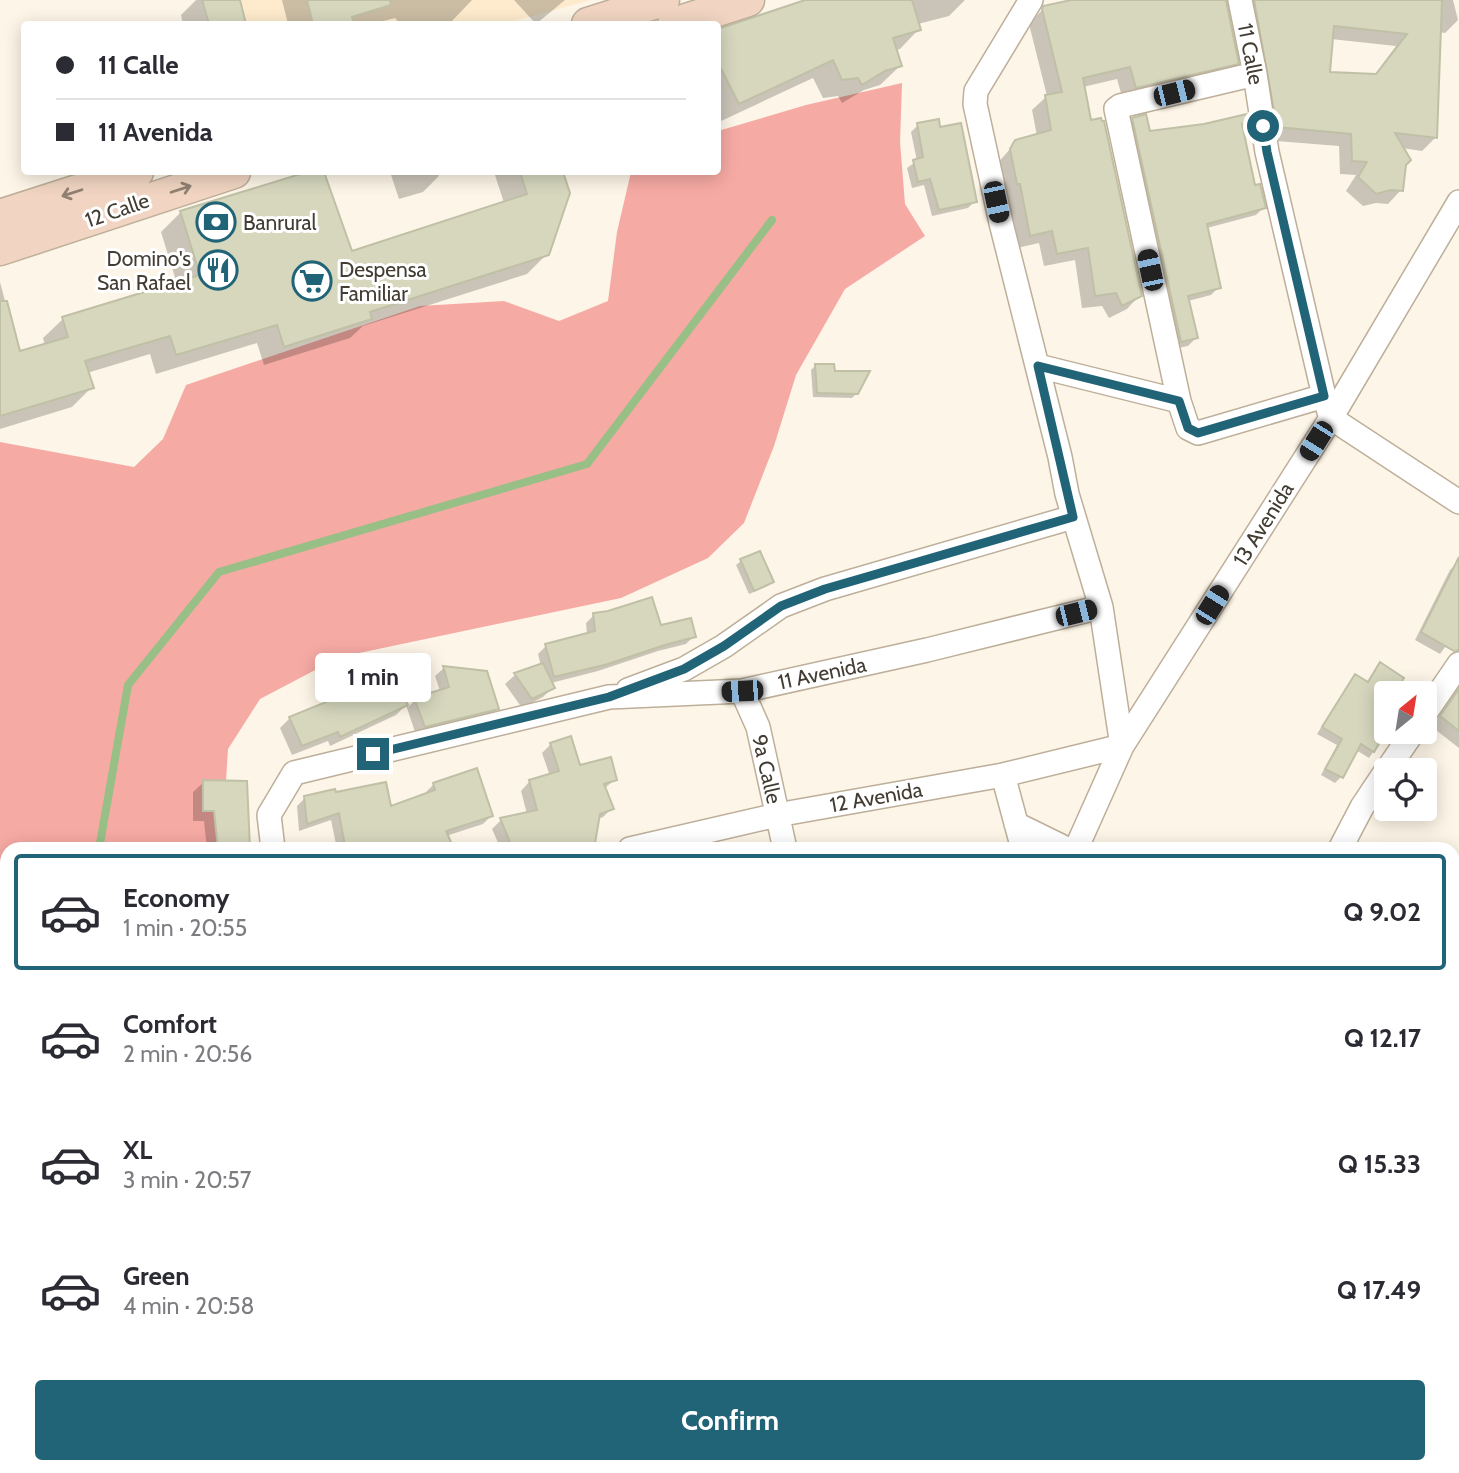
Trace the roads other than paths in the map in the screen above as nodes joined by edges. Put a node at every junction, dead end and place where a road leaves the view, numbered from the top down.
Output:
1 (748, 0) edge
2 (1031, 0) edge
3 (1240, 0) edge
4 (643, 3) edge
5 (596, 21) edge
6 (683, 21) edge
7 (1255, 74) junction
8 (128, 175) edge
9 (225, 175) edge
10 (1459, 202) edge
11 (0, 216) edge
12 (0, 249) edge
13 (1038, 366) junction
14 (1179, 401) junction
15 (1327, 407) junction
16 (1459, 502) edge
17 (1073, 517) junction
18 (1101, 607) junction
19 (1459, 664) edge
20 (742, 691) junction
21 (1437, 696) edge
22 (609, 697) junction
23 (1122, 746) junction
24 (1003, 775) junction
25 (1374, 788) edge
26 (777, 815) junction
27 (1016, 824) junction
28 (272, 842) edge
29 (660, 842) edge
30 (783, 842) edge
31 (1021, 842) edge
32 (1053, 842) edge
33 (1079, 842) edge
34 (1344, 842) edge

1 - 6 main road
2 - 13 street
3 - 7 street, 11 Calle
4 - 5 main road
7 - 14 street
7 - 15 street, 11 Calle
8 -> 11 main road, 12 Calle
12 -> 9 main road, 12 Calle
10 - 15 street, 13 Avenida
13 - 14 street
13 - 17 street
14 - 15 street
15 - 16 street
15 - 23 street, 13 Avenida
17 - 18 street
17 - 22 street
18 - 20 street, 11 Avenida
18 - 23 street
19 - 21 street
20 - 22 street, 11 Avenida
20 - 26 street, 9a Calle
22 - 28 street, 11 Avenida
23 - 24 street, 12 Avenida
23 - 33 street, 13 Avenida
24 - 26 street, 12 Avenida
24 - 27 street
25 - 34 street
26 - 29 street, 12 Avenida
26 - 30 street, 9a Calle
27 - 31 street
27 - 32 street

